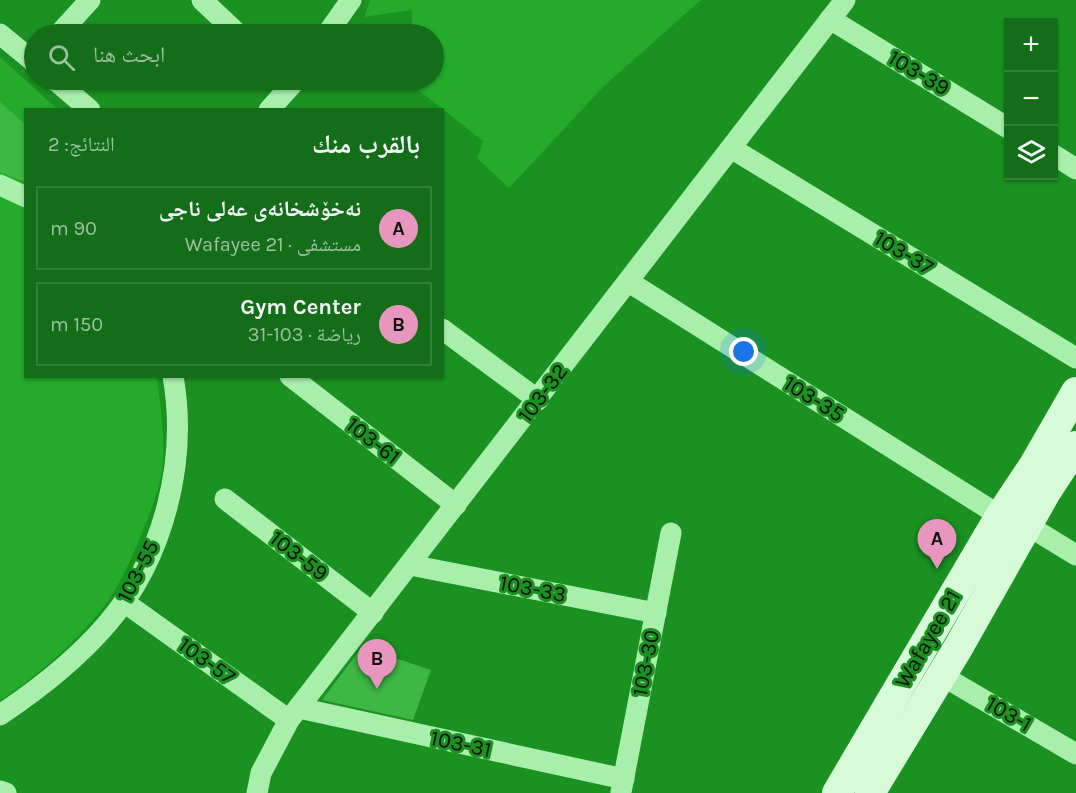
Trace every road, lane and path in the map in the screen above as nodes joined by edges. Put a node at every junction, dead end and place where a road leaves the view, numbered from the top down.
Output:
1 (90, 0) edge
2 (201, 0) edge
3 (351, 0) edge
4 (845, 0) edge
5 (830, 18) junction
6 (68, 24) edge
7 (227, 24) edge
8 (334, 24) edge
9 (0, 33) edge
10 (24, 53) edge
11 (67, 90) edge
12 (285, 90) edge
13 (88, 108) edge
14 (271, 108) edge
15 (1005, 126) edge
16 (731, 148) junction
17 (1058, 158) edge
18 (1076, 169) edge
19 (0, 185) edge
20 (24, 196) edge
21 (629, 282) junction
22 (444, 330) edge
23 (1076, 358) edge
24 (173, 378) edge
25 (293, 378) edge
26 (1076, 392) edge
27 (538, 400) junction
28 (1076, 446) edge
29 (225, 499) dead end
30 (456, 505) junction
31 (1013, 520) junction
32 (671, 533) dead end
33 (1076, 555) edge
34 (410, 565) junction
35 (124, 602) junction
36 (373, 613) junction
37 (656, 613) junction
38 (941, 675) junction
39 (294, 714) junction
40 (0, 716) edge
41 (1076, 754) edge
42 (622, 786) edge
43 (0, 791) edge
44 (6, 793) edge
45 (257, 793) edge
46 (837, 793) edge
47 (870, 793) edge

1 - 6 street
2 - 7 street
3 - 8 street
4 - 5 street, 103-32
5 - 15 street, 103-39
5 - 16 street, 103-32
9 - 10 street
11 - 13 street
12 - 14 street
16 - 21 street, 103-32
16 - 23 street, 103-37
17 - 18 street
19 - 20 street
21 - 27 street, 103-32
21 - 31 street, 103-35
22 - 27 street
24 - 35 street, 103-55
25 - 30 street, 103-61
26 - 31 street, Wafayee 21
27 - 30 street, 103-32
28 - 31 street, Wafayee 21
29 - 36 street, 103-59
30 - 34 street, 103-32
31 - 33 street, 103-35
31 - 38 street, Wafayee 21
31 - 46 street, Wafayee 21
32 - 37 street, 103-30
34 - 36 street, 103-32
34 - 37 street, 103-33
35 - 39 street, 103-57
35 - 40 street, 103-55
36 - 39 street, 103-32
37 - 42 street, 103-30
38 - 41 street, 103-1
38 - 47 street, Wafayee 21
39 - 42 street, 103-31
39 - 45 street, 103-32
43 - 44 street

